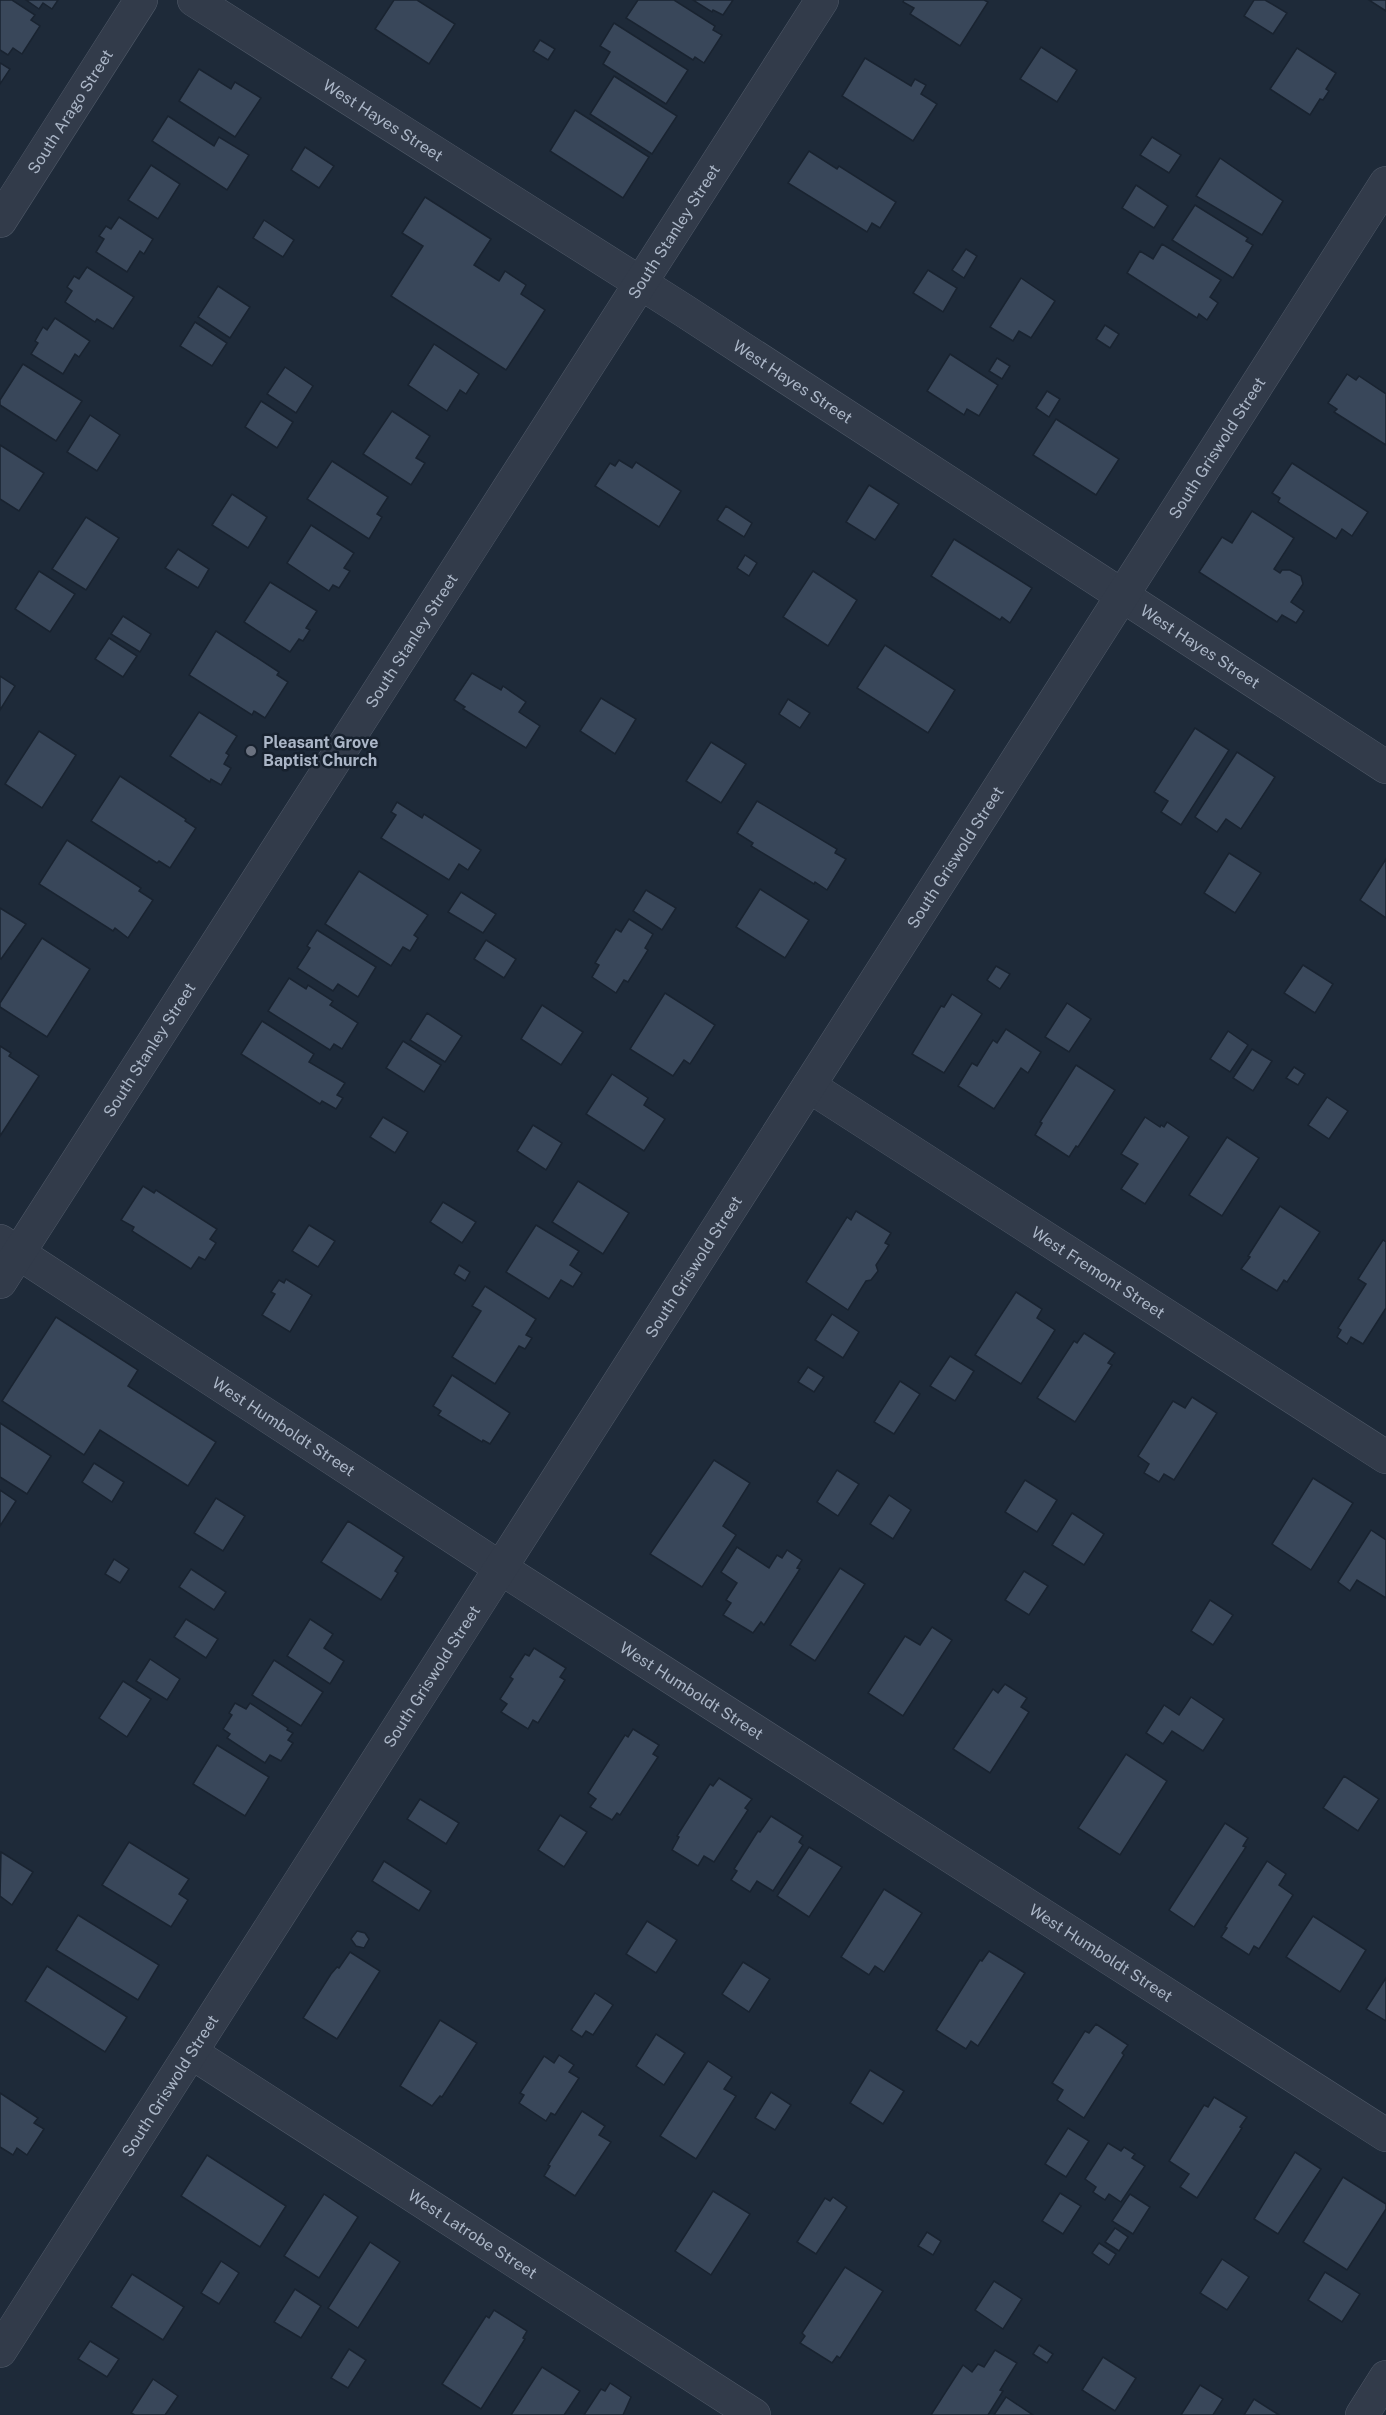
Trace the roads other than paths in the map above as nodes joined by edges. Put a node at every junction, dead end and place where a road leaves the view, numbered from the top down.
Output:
1 (141, 0) edge
2 (195, 0) edge
3 (822, 0) edge
4 (1386, 183) edge
5 (0, 221) edge
6 (640, 283) junction
7 (1124, 595) junction
8 (1386, 767) edge
9 (809, 1086) junction
10 (9, 1247) edge
11 (0, 1282) edge
12 (1386, 1457) edge
13 (502, 1569) junction
14 (192, 2053) junction
15 (1386, 2135) edge
16 (0, 2351) edge
17 (1386, 2377) edge
18 (754, 2415) edge
19 (1362, 2415) edge

1 - 5 street, South Arago Street
2 - 6 street, West Hayes Street
3 - 6 street, South Stanley Street
4 - 7 street, South Griswold Street
6 - 7 street, West Hayes Street
6 - 10 street, South Stanley Street
7 - 8 street, West Hayes Street
7 - 9 street, South Griswold Street
9 - 12 street, West Fremont Street
9 - 13 street, South Griswold Street
10 - 11 street, South Stanley Street
10 - 13 street, West Humboldt Street
13 - 14 street, South Griswold Street
13 - 15 street, West Humboldt Street
14 - 16 street, South Griswold Street
14 - 18 street, West Latrobe Street
17 - 19 street

